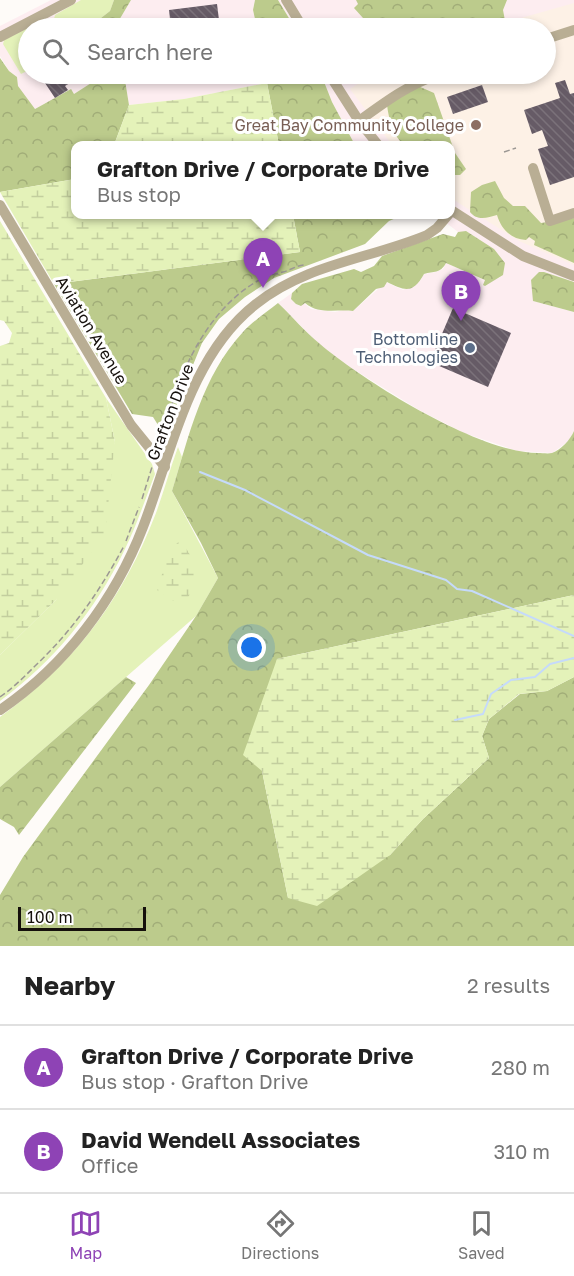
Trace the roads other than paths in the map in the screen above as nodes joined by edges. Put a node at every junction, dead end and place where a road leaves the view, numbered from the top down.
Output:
1 (70, 0) edge
2 (286, 0) edge
3 (36, 18) edge
4 (297, 18) edge
5 (18, 27) edge
6 (574, 30) edge
7 (556, 36) edge
8 (0, 37) edge
9 (335, 84) edge
10 (414, 84) edge
11 (359, 121) junction
12 (375, 141) edge
13 (533, 168) dead end
14 (0, 205) edge
15 (574, 213) edge
16 (455, 215) edge
17 (444, 219) edge
18 (574, 276) edge
19 (159, 466) junction
20 (0, 710) edge

1 - 3 street
2 - 4 street
5 - 8 street
6 - 7 street
9 - 11 street
10 - 11 street
11 - 12 street
13 - 15 street
14 - 19 street, Aviation Avenue
16 - 18 street
17 - 19 street, Grafton Drive
19 - 20 street, Grafton Drive

